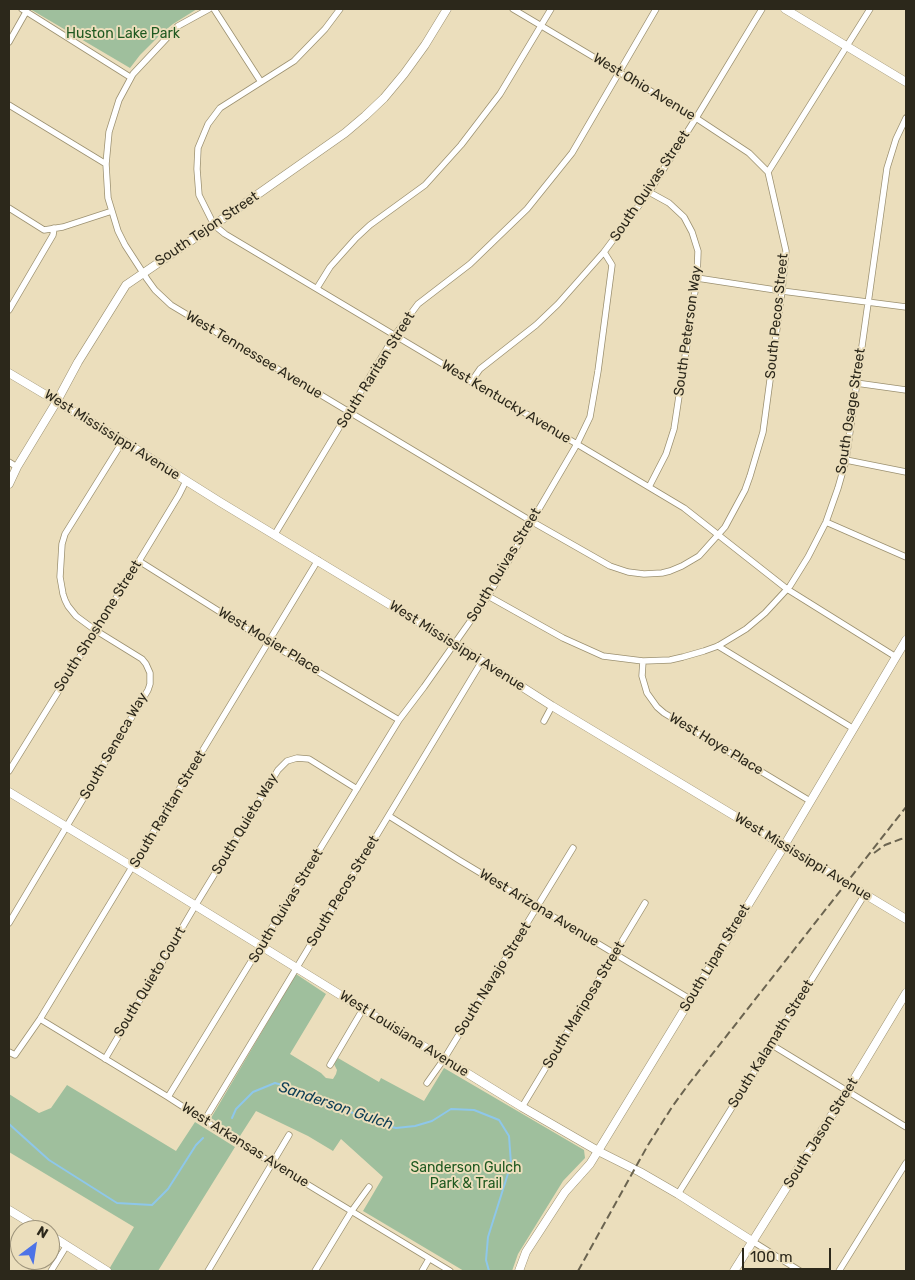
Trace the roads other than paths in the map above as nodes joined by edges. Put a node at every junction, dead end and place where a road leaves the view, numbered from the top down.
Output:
1 (209, 9) edge
2 (214, 9) edge
3 (340, 9) edge
4 (447, 9) edge
5 (513, 9) edge
6 (551, 9) edge
7 (656, 9) edge
8 (762, 9) edge
9 (785, 9) edge
10 (870, 9) edge
11 (24, 10) edge
12 (541, 26) junction
13 (9, 42) edge
14 (848, 46) junction
15 (619, 72) junction
16 (130, 77) junction
17 (261, 82) junction
18 (906, 82) edge
19 (9, 105) edge
20 (696, 118) junction
21 (906, 118) edge
22 (106, 164) junction
23 (768, 172) junction
24 (648, 192) junction
25 (9, 208) edge
26 (112, 211) junction
27 (214, 226) junction
28 (54, 228) junction
29 (604, 252) junction
30 (142, 273) junction
31 (697, 278) junction
32 (317, 288) junction
33 (782, 291) junction
34 (868, 302) junction
35 (906, 307) edge
36 (9, 310) edge
37 (395, 335) junction
38 (9, 373) edge
39 (471, 382) junction
40 (856, 383) junction
41 (906, 390) edge
42 (57, 401) junction
43 (349, 411) junction
44 (123, 441) junction
45 (577, 444) junction
46 (846, 460) junction
47 (9, 462) edge
48 (17, 467) junction
49 (906, 472) edge
50 (186, 481) junction
51 (9, 484) edge
52 (649, 487) junction
53 (531, 521) junction
54 (826, 522) junction
55 (275, 534) junction
56 (718, 536) junction
57 (906, 557) edge
58 (318, 560) junction
59 (139, 561) junction
60 (787, 589) junction
61 (488, 596) junction
62 (95, 630) junction
63 (906, 640) edge
64 (268, 642) junction
65 (455, 644) junction
66 (718, 646) junction
67 (896, 657) junction
68 (482, 661) junction
69 (643, 661) junction
70 (552, 706) junction
71 (399, 720) junction
72 (544, 721) dead end
73 (854, 729) junction
74 (9, 771) edge
75 (357, 790) junction
76 (9, 792) edge
77 (810, 801) junction
78 (389, 816) junction
79 (67, 827) junction
80 (784, 845) junction
81 (573, 848) dead end
82 (133, 867) junction
83 (865, 894) junction
84 (645, 903) dead end
85 (195, 906) junction
86 (537, 907) junction
87 (906, 920) edge
88 (9, 923) edge
89 (261, 946) junction
90 (614, 954) junction
91 (296, 968) junction
92 (906, 993) edge
93 (690, 999) junction
94 (363, 1009) junction
95 (40, 1019) junction
96 (772, 1044) junction
97 (9, 1052) edge
98 (444, 1058) junction
99 (104, 1059) junction
100 (330, 1065) dead end
101 (427, 1083) dead end
102 (847, 1090) junction
103 (168, 1097) junction
104 (522, 1107) junction
105 (204, 1121) junction
106 (906, 1127) edge
107 (289, 1135) dead end
108 (598, 1151) junction
109 (272, 1163) junction
110 (906, 1163) edge
111 (369, 1187) dead end
112 (678, 1194) junction
113 (9, 1210) edge
114 (351, 1212) junction
115 (26, 1220) edge
116 (60, 1241) edge
117 (752, 1241) junction
118 (67, 1245) junction
119 (429, 1259) junction
120 (52, 1271) edge
121 (107, 1271) edge
122 (208, 1271) edge
123 (315, 1271) edge
124 (422, 1271) edge
125 (450, 1271) edge
126 (519, 1271) edge
127 (734, 1271) edge
128 (800, 1271) edge
129 (839, 1271) edge

1 - 16 street, West Tennessee Avenue
2 - 17 street
3 - 17 street
4 - 27 street, South Tejon Street
5 - 12 street, West Ohio Avenue
6 - 12 street
7 - 15 street, South Raritan Street
8 - 20 street, South Quivas Street
9 - 14 street
10 - 14 street
11 - 13 street
11 - 16 street
12 - 15 street, West Ohio Avenue
12 - 32 street
14 - 18 street
14 - 23 street
15 - 20 street, West Ohio Avenue
15 - 37 street, South Raritan Street
16 - 22 street, West Tennessee Avenue
17 - 27 street
19 - 22 street
20 - 23 street, West Ohio Avenue
20 - 24 street, South Quivas Street
21 - 34 street, South Osage Street
22 - 26 street, West Tennessee Avenue
23 - 33 street, South Pecos Street
24 - 29 street, South Quivas Street
24 - 31 street, South Peterson Way
25 - 28 street
26 - 28 street
26 - 30 street, West Tennessee Avenue
27 - 30 street, South Tejon Street
27 - 32 street, West Kentucky Avenue
28 - 36 street
29 - 39 street
29 - 45 street, South Quivas Street
30 - 42 street, South Tejon Street
30 - 43 street, West Tennessee Avenue
31 - 33 street
31 - 52 street, South Peterson Way
32 - 37 street, West Kentucky Avenue
33 - 34 street
33 - 56 street, South Pecos Street
34 - 35 street
34 - 40 street, South Osage Street
37 - 39 street, West Kentucky Avenue
37 - 43 street, South Raritan Street
38 - 42 street, West Mississippi Avenue
39 - 45 street, West Kentucky Avenue
40 - 41 street
40 - 46 street, South Osage Street
42 - 44 street, West Mississippi Avenue
42 - 48 street, South Tejon Street
43 - 53 street, West Tennessee Avenue
43 - 55 street, South Raritan Street
44 - 50 street, West Mississippi Avenue
44 - 62 street, South Seneca Way
45 - 52 street, West Kentucky Avenue
45 - 53 street, South Quivas Street
46 - 49 street
46 - 54 street, South Osage Street
47 - 48 street
48 - 51 street, South Tejon Street
50 - 55 street, West Mississippi Avenue
50 - 59 street, South Shoshone Street
52 - 56 street, West Kentucky Avenue
53 - 56 street, South Pecos Street
53 - 61 street, South Quivas Street
54 - 57 street
54 - 60 street, South Osage Street
55 - 58 street, West Mississippi Avenue
56 - 60 street, West Kentucky Avenue
58 - 64 street, South Raritan Street
58 - 65 street, West Mississippi Avenue
59 - 62 street, South Shoshone Street
59 - 64 street, West Mosier Place
60 - 66 street, South Osage Street
60 - 67 street, West Kentucky Avenue
61 - 65 street, South Quivas Street
61 - 69 street
62 - 74 street, South Shoshone Street
62 - 79 street, South Seneca Way
63 - 67 street, South Lipan Street
64 - 71 street, West Mosier Place
64 - 82 street, South Raritan Street
65 - 68 street, West Mississippi Avenue
65 - 71 street, South Quivas Street
66 - 69 street, South Osage Street
66 - 73 street
67 - 73 street, South Lipan Street
68 - 70 street, West Mississippi Avenue
68 - 78 street, South Pecos Street
69 - 77 street, West Hoye Place
70 - 72 street
70 - 80 street, West Mississippi Avenue
71 - 75 street, South Quivas Street
73 - 77 street, South Lipan Street
75 - 85 street, South Quieto Way
75 - 89 street, South Quivas Street
76 - 79 street, West Louisiana Avenue
77 - 80 street, South Lipan Street
78 - 86 street, West Arizona Avenue
78 - 91 street, South Pecos Street
79 - 82 street, West Louisiana Avenue
79 - 88 street, South Seneca Way
80 - 83 street, West Mississippi Avenue
80 - 93 street, South Lipan Street
81 - 86 street, South Navajo Street
82 - 85 street, West Louisiana Avenue
82 - 95 street, South Raritan Street
83 - 87 street, West Mississippi Avenue
83 - 96 street, South Kalamath Street
84 - 90 street, South Mariposa Street
85 - 89 street, West Louisiana Avenue
85 - 99 street, South Quieto Court
86 - 90 street, West Arizona Avenue
86 - 98 street, South Navajo Street
89 - 91 street, West Louisiana Avenue
89 - 103 street, South Quivas Street
90 - 93 street, West Arizona Avenue
90 - 104 street, South Mariposa Street
91 - 94 street, West Louisiana Avenue
91 - 105 street, South Pecos Street
92 - 102 street, South Jason Street
93 - 108 street, South Lipan Street
94 - 98 street, West Louisiana Avenue
94 - 100 street
95 - 97 street, South Raritan Street
95 - 99 street, West Arkansas Avenue
96 - 102 street
96 - 112 street, South Kalamath Street
98 - 101 street, South Navajo Street
98 - 104 street, West Louisiana Avenue
99 - 103 street, West Arkansas Avenue
102 - 106 street
102 - 117 street, South Jason Street
103 - 105 street, West Arkansas Avenue
104 - 108 street, West Louisiana Avenue
105 - 109 street, West Arkansas Avenue
107 - 109 street
108 - 112 street, West Louisiana Avenue
108 - 126 street, South Lipan Street
109 - 114 street, West Arkansas Avenue
109 - 122 street
110 - 129 street
111 - 114 street
112 - 117 street, West Louisiana Avenue
113 - 115 street
114 - 119 street, West Arkansas Avenue
114 - 123 street
116 - 118 street
117 - 127 street, South Jason Street
117 - 128 street, West Louisiana Avenue
118 - 120 street
118 - 121 street
119 - 124 street
119 - 125 street, West Arkansas Avenue

